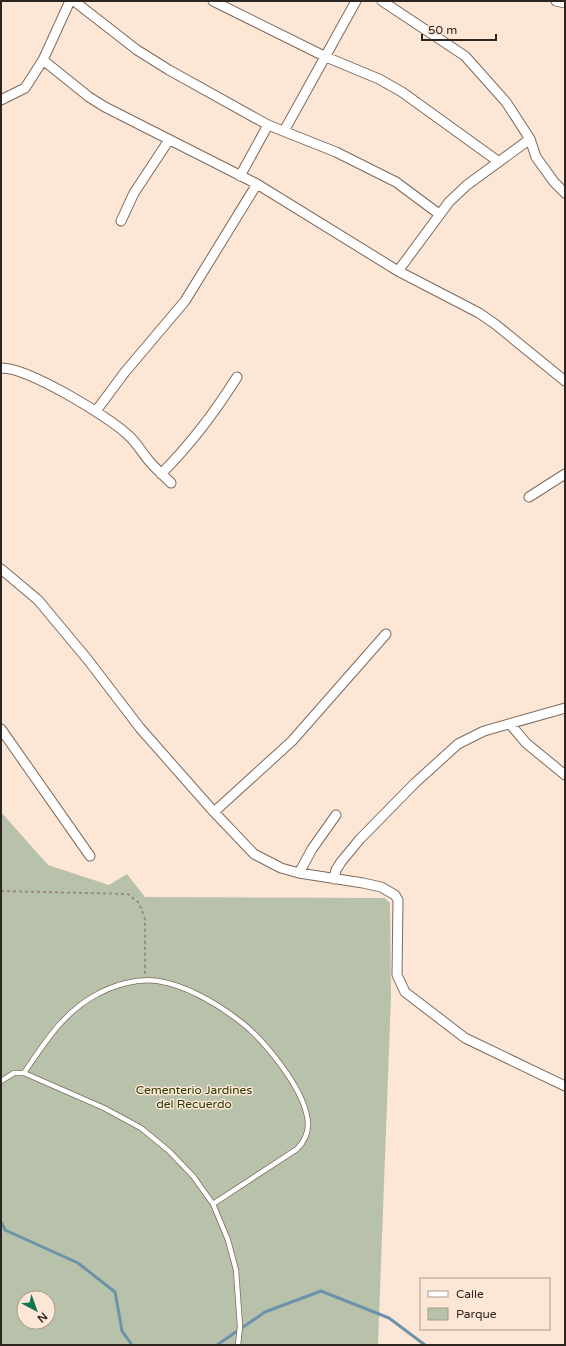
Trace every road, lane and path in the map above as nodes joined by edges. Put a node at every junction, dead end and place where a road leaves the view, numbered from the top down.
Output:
1 (70, 1) edge
2 (74, 1) edge
3 (213, 1) edge
4 (356, 1) edge
5 (382, 1) edge
6 (556, 1) edge
7 (565, 3) edge
8 (326, 57) junction
9 (43, 60) junction
10 (1, 100) edge
11 (268, 125) junction
12 (284, 131) junction
13 (530, 139) junction
14 (169, 140) junction
15 (500, 162) junction
16 (240, 176) junction
17 (257, 184) junction
18 (565, 193) edge
19 (439, 214) junction
20 (121, 221) dead end
21 (398, 271) junction
22 (1, 368) edge
23 (237, 376) dead end
24 (565, 381) edge
25 (96, 411) junction
26 (161, 474) junction
27 (565, 474) edge
28 (171, 483) dead end
29 (529, 497) dead end
30 (1, 569) edge
31 (386, 634) dead end
32 (565, 708) edge
33 (510, 724) junction
34 (1, 729) edge
35 (565, 775) edge
36 (214, 812) junction
37 (336, 815) dead end
38 (90, 856) dead end
39 (298, 873) junction
40 (334, 879) junction
41 (1, 891) edge
42 (145, 981) junction
43 (24, 1073) junction
44 (1, 1081) edge
45 (565, 1086) edge
46 (214, 1204) junction
47 (238, 1345) edge

1 - 9 street
2 - 11 street
3 - 8 street
4 - 8 street
5 - 13 street
6 - 7 street
8 - 12 street
8 - 15 street
9 - 10 street
9 - 14 street
11 - 12 street
11 - 16 street
12 - 19 street
13 - 15 street
13 - 18 street
14 - 16 street
14 - 20 street
15 - 19 street
16 - 17 street
17 - 21 street
17 - 25 street
19 - 21 street
21 - 24 street
22 - 25 street
23 - 26 street
25 - 26 street
26 - 28 street
27 - 29 street
30 - 36 street
31 - 36 street
32 - 33 street
33 - 35 street
33 - 40 street
34 - 38 street
36 - 39 street
37 - 39 street
39 - 40 street
40 - 45 street
41 - 42 path
42 - 43 lane
42 - 46 lane
43 - 44 lane
43 - 46 lane
46 - 47 lane

